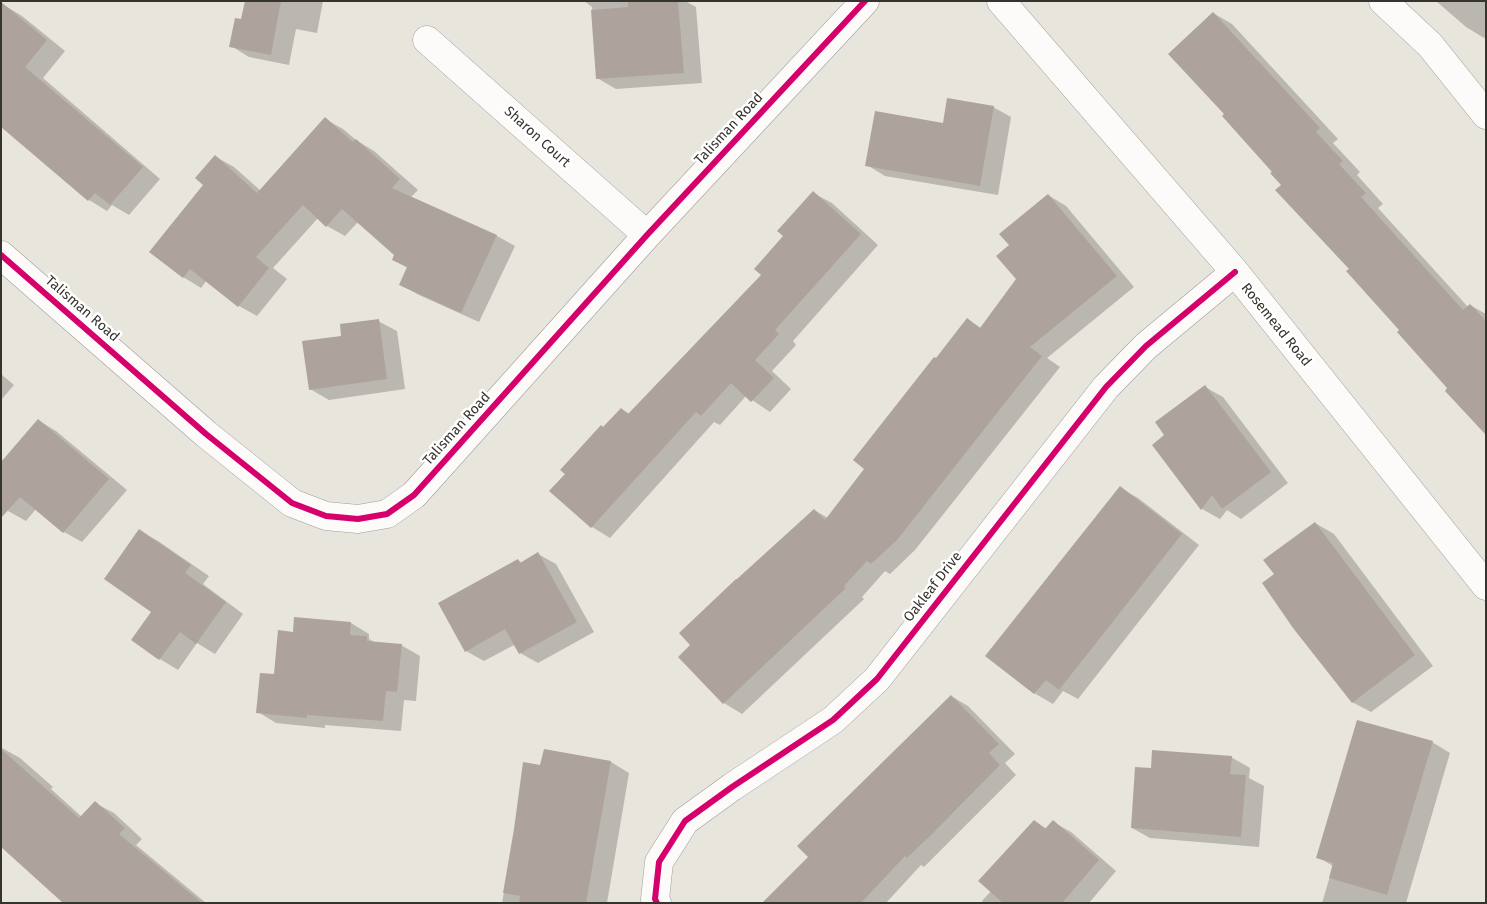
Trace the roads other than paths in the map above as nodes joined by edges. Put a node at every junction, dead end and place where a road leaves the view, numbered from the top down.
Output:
1 (865, 1) edge
2 (1001, 1) edge
3 (1382, 1) edge
4 (427, 40) dead end
5 (1486, 115) edge
6 (647, 235) junction
7 (1, 255) edge
8 (1235, 272) junction
9 (1486, 586) edge
10 (657, 903) edge

1 - 6 street, Talisman Road
2 - 8 street, Rosemead Road
3 - 5 street
4 - 6 street, Sharon Court
6 - 7 street, Talisman Road
8 - 9 street, Rosemead Road
8 - 10 street, Oakleaf Drive

